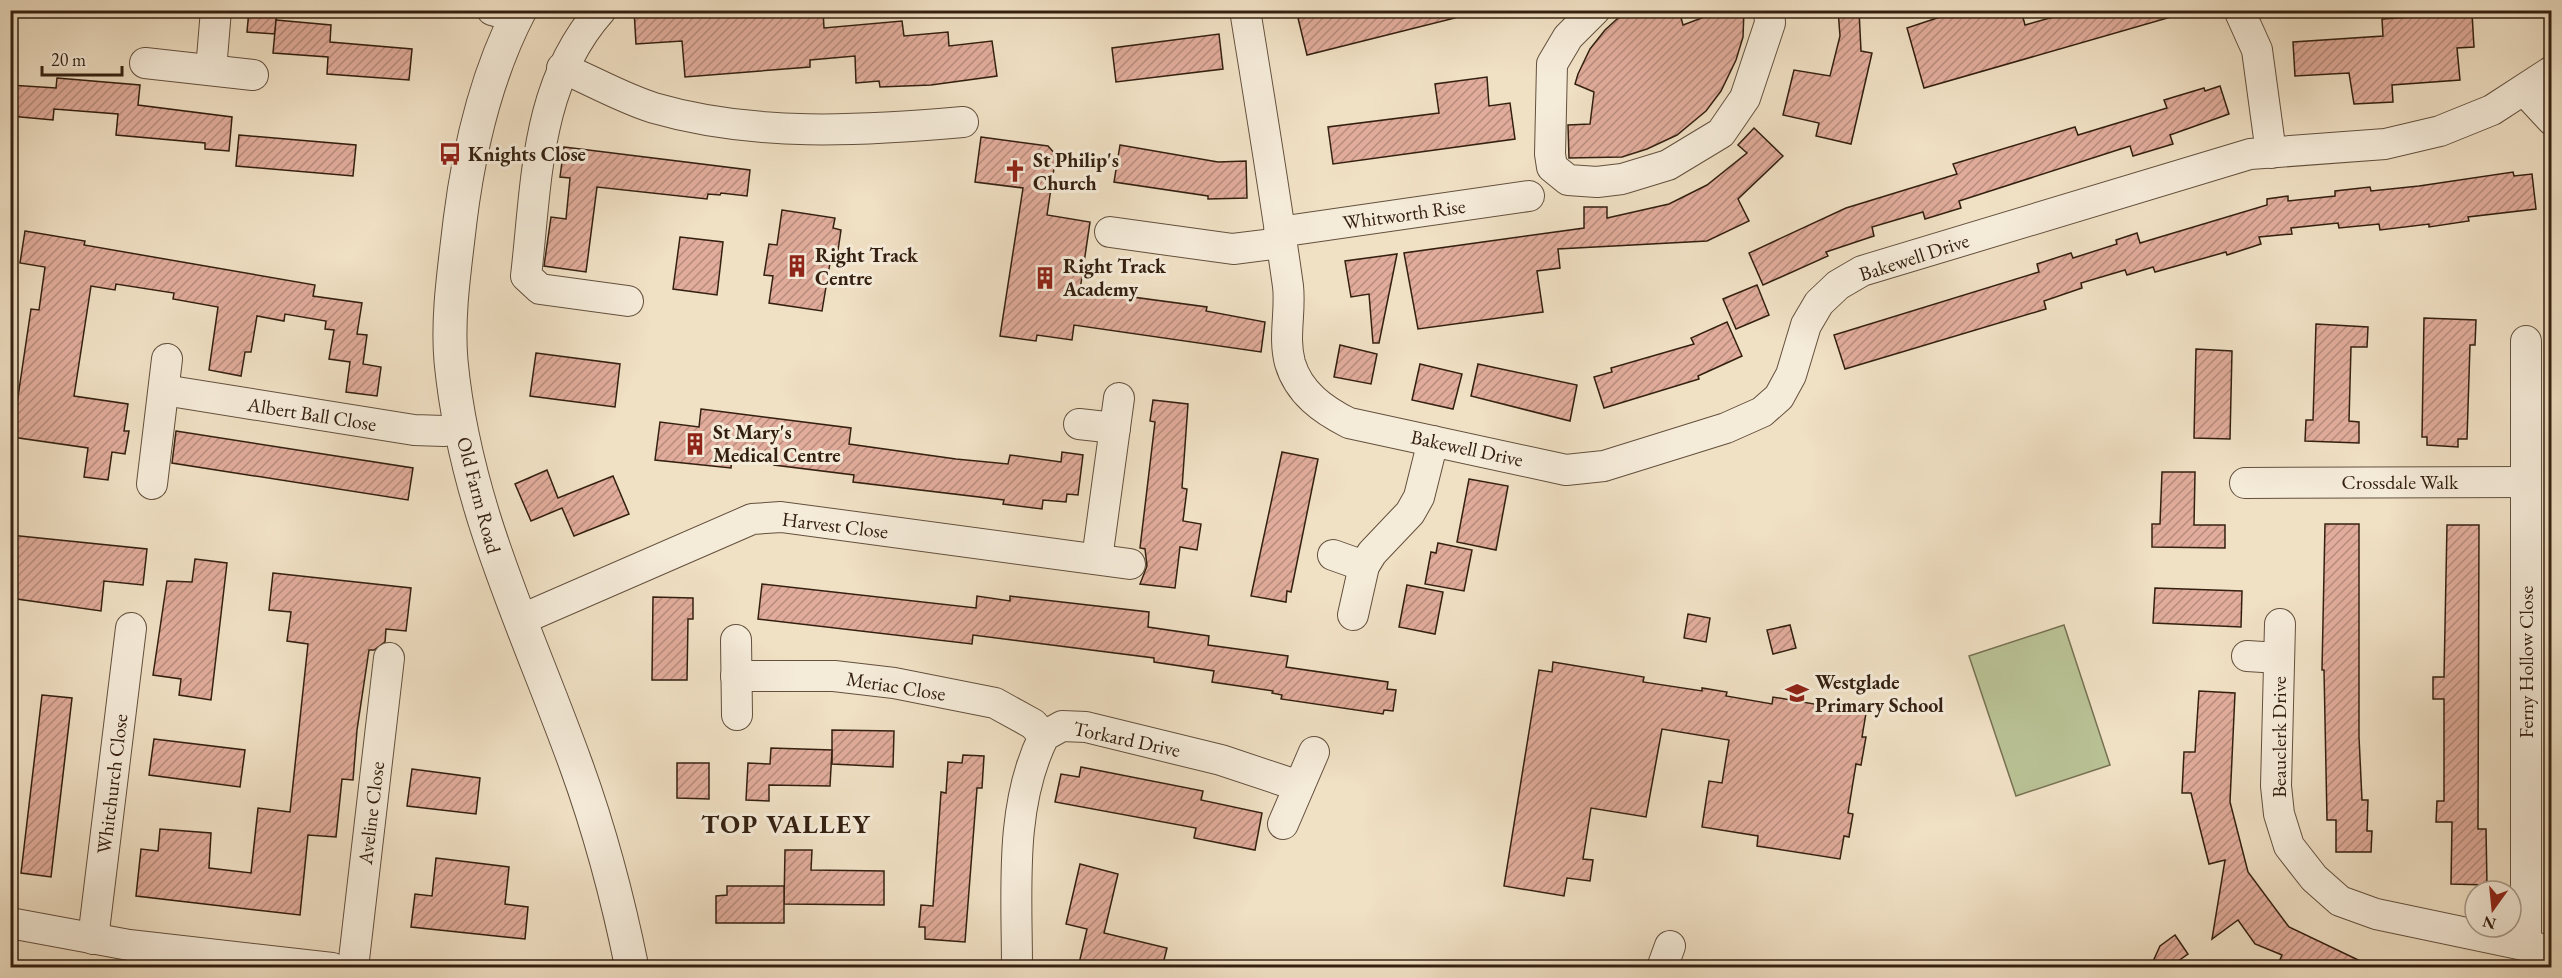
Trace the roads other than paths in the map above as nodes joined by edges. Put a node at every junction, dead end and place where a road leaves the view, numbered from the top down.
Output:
1 (216, 10) edge
2 (601, 10) edge
3 (1245, 10) edge
4 (1594, 10) edge
5 (1769, 10) edge
6 (2239, 10) edge
7 (510, 13) edge
8 (146, 63) dead end
9 (562, 68) junction
10 (211, 70) junction
11 (2552, 71) edge
12 (253, 75) dead end
13 (2525, 91) junction
14 (2552, 120) edge
15 (963, 122) dead end
16 (2271, 153) junction
17 (1514, 191) dead end
18 (1110, 232) dead end
19 (1280, 238) junction
20 (628, 301) dead end
21 (2526, 341) dead end
22 (167, 359) dead end
23 (2539, 378) edge
24 (164, 390) junction
25 (1119, 398) dead end
26 (1079, 424) dead end
27 (461, 428) junction
28 (1115, 428) junction
29 (1433, 441) junction
30 (2526, 482) junction
31 (154, 485) dead end
32 (2264, 491) dead end
33 (1333, 555) dead end
34 (1097, 559) junction
35 (1130, 564) dead end
36 (1364, 566) junction
37 (1353, 615) dead end
38 (520, 620) junction
39 (2539, 621) edge
40 (2280, 624) dead end
41 (131, 628) dead end
42 (736, 640) dead end
43 (2247, 656) dead end
44 (389, 658) dead end
45 (2279, 658) junction
46 (736, 676) junction
47 (737, 715) dead end
48 (1044, 736) junction
49 (1314, 752) dead end
50 (1299, 786) junction
51 (1283, 824) dead end
52 (10, 923) edge
53 (93, 939) junction
54 (2539, 949) edge
55 (332, 968) edge
56 (353, 968) edge
57 (632, 968) edge
58 (1017, 968) edge

1 - 10 street
2 - 9 street
3 - 19 street
4 - 5 street
6 - 16 street
7 - 27 street, Old Farm Road
8 - 10 street
9 - 15 street
9 - 20 street
10 - 12 street
11 - 13 street, Bakewell Drive
13 - 14 street
13 - 16 street, Bakewell Drive
16 - 29 street, Bakewell Drive
17 - 19 street, Whitworth Rise
18 - 19 street, Whitworth Rise
19 - 29 street, Bakewell Drive
21 - 23 street, Ferny Hollow Close
22 - 24 street
23 - 30 street, Ferny Hollow Close
24 - 27 street, Albert Ball Close
24 - 31 street
25 - 28 street
26 - 28 street
27 - 38 street, Old Farm Road
28 - 34 street
29 - 36 street
30 - 32 street, Crossdale Walk
30 - 39 street, Ferny Hollow Close
33 - 36 street
34 - 35 street, Harvest Close
34 - 38 street, Harvest Close
36 - 37 street
38 - 57 street, Old Farm Road
39 - 54 street, Ferny Hollow Close
40 - 45 street, Beauclerk Drive
41 - 53 street, Whitchurch Close
42 - 46 street
43 - 45 street, Beauclerk Drive
44 - 56 street, Aveline Close
45 - 54 street, Beauclerk Drive
46 - 47 street
46 - 48 street, Meriac Close
48 - 50 street, Torkard Drive
48 - 58 street, Torkard Drive
49 - 50 street
50 - 51 street
52 - 53 street
53 - 55 street

